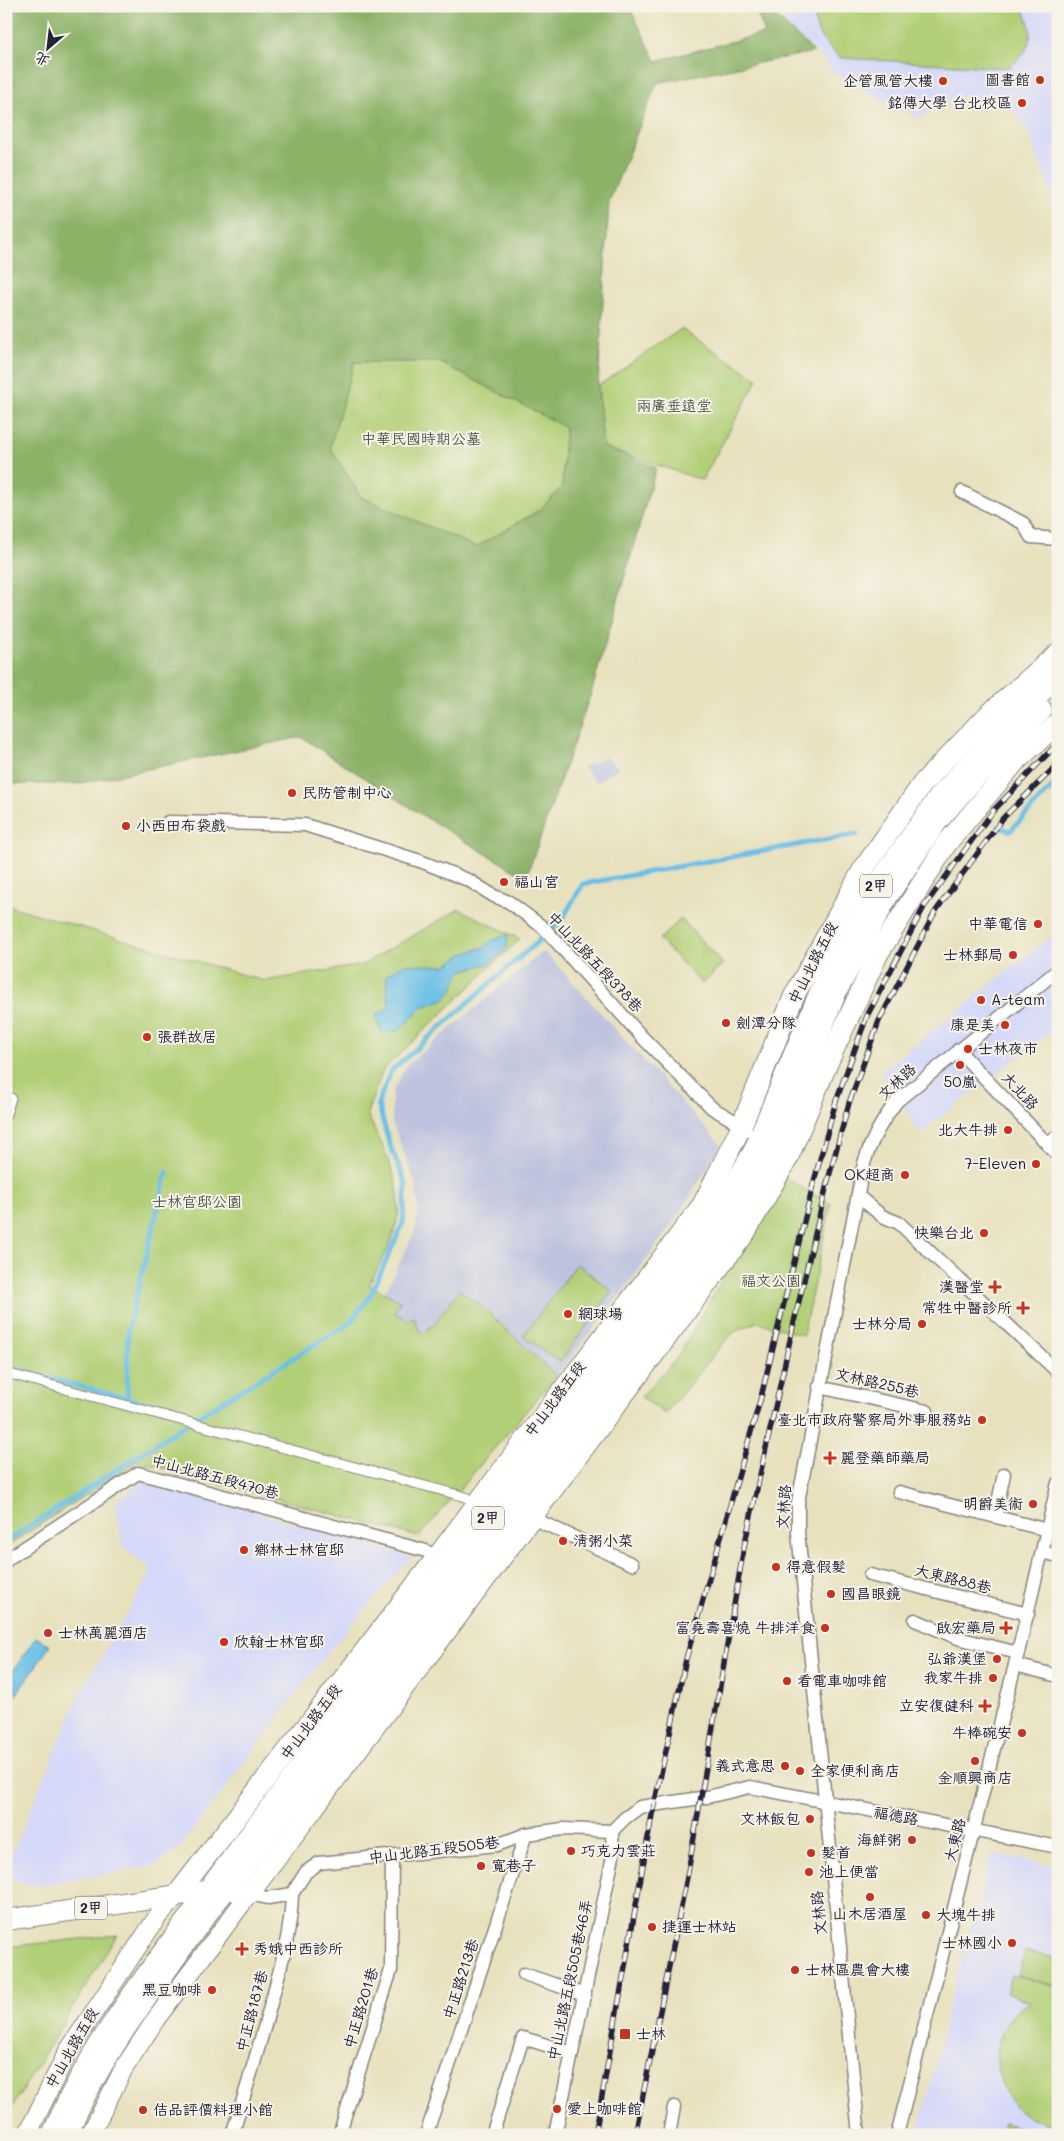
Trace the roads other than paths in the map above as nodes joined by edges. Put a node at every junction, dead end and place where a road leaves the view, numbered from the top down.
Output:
1 (962, 492) dead end
2 (1058, 539) edge
3 (1058, 653) edge
4 (1058, 677) edge
5 (1058, 696) edge
6 (1058, 723) edge
7 (951, 806) junction
8 (969, 818) junction
9 (168, 822) dead end
10 (1058, 970) edge
11 (770, 1035) junction
12 (797, 1048) junction
13 (958, 1050) junction
14 (6, 1097) edge
15 (6, 1114) edge
16 (741, 1127) junction
17 (1058, 1135) edge
18 (1048, 1145) junction
19 (774, 1148) junction
20 (1058, 1155) edge
21 (858, 1196) junction
22 (1058, 1372) edge
23 (6, 1373) edge
24 (819, 1387) junction
25 (927, 1411) dead end
26 (1004, 1474) dead end
27 (1058, 1483) edge
28 (899, 1492) dead end
29 (476, 1504) junction
30 (532, 1515) junction
31 (995, 1516) junction
32 (1047, 1530) junction
33 (1042, 1552) junction
34 (1058, 1556) edge
35 (437, 1557) junction
36 (6, 1562) edge
37 (632, 1564) dead end
38 (870, 1575) dead end
39 (1028, 1614) junction
40 (446, 1616) junction
41 (915, 1620) dead end
42 (1017, 1659) junction
43 (1058, 1676) edge
44 (319, 1756) junction
45 (825, 1803) junction
46 (974, 1830) junction
47 (612, 1831) junction
48 (526, 1834) junction
49 (1058, 1847) edge
50 (392, 1856) junction
51 (228, 1890) junction
52 (207, 1891) junction
53 (249, 1894) junction
54 (292, 1894) junction
55 (176, 1896) junction
56 (6, 1920) edge
57 (524, 1974) dead end
58 (585, 1995) junction
59 (572, 2053) junction
60 (674, 2107) dead end
61 (26, 2135) edge
62 (51, 2135) edge
63 (68, 2135) edge
64 (90, 2135) edge
65 (232, 2135) edge
66 (339, 2135) edge
67 (426, 2135) edge
68 (492, 2135) edge
69 (556, 2135) edge
70 (669, 2135) edge
71 (859, 2135) edge
72 (897, 2135) edge

1 - 2 street
3 - 11 main road, 中山北路五段
4 - 12 main road, 中山北路五段 / 2甲
5 - 7 main road, 中山北路五段 / 2甲
6 - 8 main road, 中山北路五段
7 - 8 main road
7 - 19 main road, 中山北路五段 / 2甲
8 - 19 main road, 中山北路五段
9 - 16 street, 中山北路五段378巷
10 - 13 street, 文林路
11 - 12 main road
11 - 16 main road, 中山北路五段
12 - 19 main road, 中山北路五段 / 2甲
13 - 18 street, 大北路
13 - 21 street, 文林路
14 - 15 street
16 - 19 street, 中山北路五段378巷
16 - 29 main road, 中山北路五段
17 - 18 street
18 - 20 street, 大北路
19 - 30 main road, 中山北路五段
19 - 40 main road, 中山北路五段 / 2甲
19 - 44 main road, 中山北路五段 / 2甲
21 - 22 street
21 - 24 street, 文林路
23 - 29 street
24 - 25 street, 文林路255巷
24 - 45 street, 文林路
26 - 31 street
27 - 32 street, 大東路
28 - 31 street
29 - 35 main road, 中山北路五段
30 - 37 street
30 - 40 main road, 中山北路五段
31 - 32 street
32 - 33 street, 大東路
33 - 34 street
33 - 39 street, 大東路
35 - 36 street, 中山北路五段470巷
35 - 44 main road, 中山北路五段
38 - 39 street, 大東路88巷
39 - 42 street, 大東路
40 - 44 main road, 中山北路五段 / 2甲
41 - 42 street
42 - 43 street
42 - 46 street, 大東路
44 - 51 main road, 中山北路五段 / 2甲
44 - 52 main road, 中山北路五段 / 2甲
44 - 53 main road, 中山北路五段
44 - 55 main road, 中山北路五段
45 - 46 street, 福德路
45 - 47 street, 福德路
45 - 71 street, 文林路
46 - 49 street, 福德路
46 - 72 street, 大東路
47 - 48 street, 中山北路五段505巷
47 - 58 street, 中山北路五段505巷46弄
48 - 50 street, 中山北路五段505巷
48 - 67 street, 中正路213巷
50 - 54 street, 中山北路五段505巷
50 - 66 street, 中正路201巷
51 - 52 main road, 2甲
51 - 53 main road
51 - 63 main road, 中山北路五段
52 - 55 main road, 2甲
52 - 62 main road, 中山北路五段
53 - 54 street
53 - 64 main road, 中山北路五段
54 - 65 street, 中正路187巷
55 - 56 main road, 2甲
55 - 61 main road, 中山北路五段
57 - 58 street
58 - 59 street, 中山北路五段505巷46弄
59 - 68 street
59 - 69 street, 中山北路五段505巷46弄
60 - 70 street

